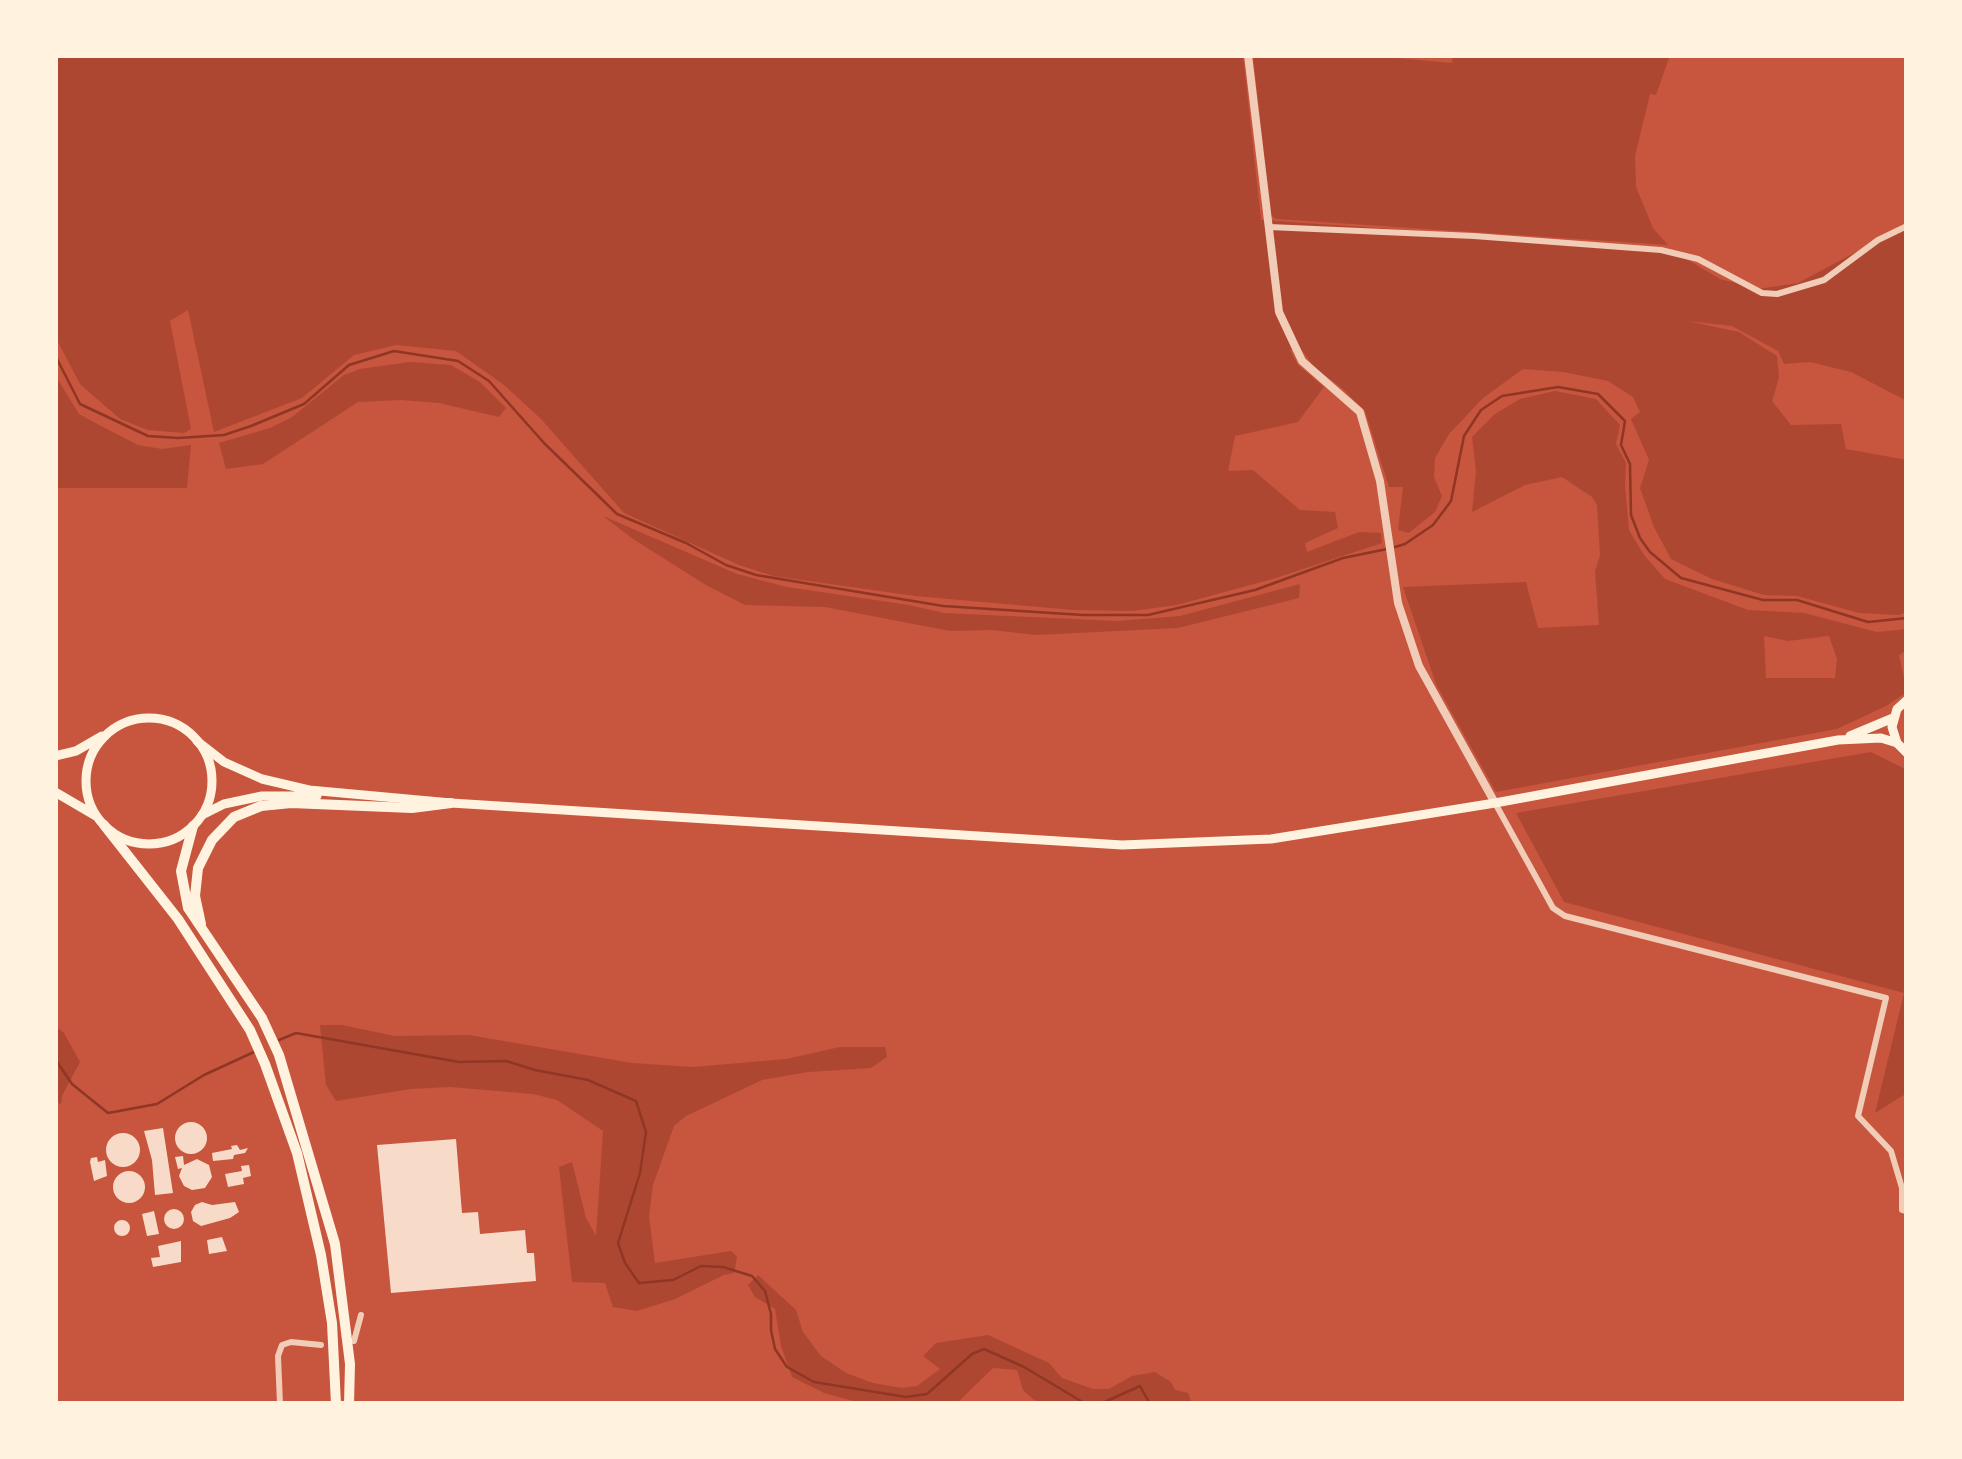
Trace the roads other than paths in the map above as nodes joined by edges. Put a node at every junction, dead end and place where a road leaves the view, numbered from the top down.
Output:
1 (1248, 55) edge
2 (1907, 226) edge
3 (1268, 228) junction
4 (1907, 700) edge
5 (1893, 718) junction
6 (113, 730) junction
7 (1838, 740) junction
8 (197, 741) junction
9 (1897, 744) junction
10 (1907, 753) edge
11 (55, 756) edge
12 (55, 792) edge
13 (369, 797) junction
14 (451, 803) junction
15 (1496, 803) junction
16 (202, 814) junction
17 (101, 821) junction
18 (193, 826) junction
19 (202, 930) junction
20 (1907, 1212) edge
21 (361, 1315) dead end
22 (354, 1342) dead end
23 (322, 1344) dead end
24 (280, 1404) edge
25 (336, 1404) edge
26 (349, 1404) edge

1 - 3 street
2 - 3 street
3 - 15 street
4 - 5 main road
5 - 7 main road
5 - 9 main road
6 - 8 main road
6 - 11 main road
6 - 17 main road
7 - 9 main road
7 - 15 main road
8 - 13 main road
8 - 16 main road
9 - 10 main road
12 - 17 main road
13 - 14 main road
13 - 16 main road
14 - 15 main road
14 - 19 highway
15 - 20 street
16 - 18 main road
17 - 18 main road
17 - 25 highway
18 - 19 highway
19 - 26 highway
21 - 22 street
23 - 24 street

